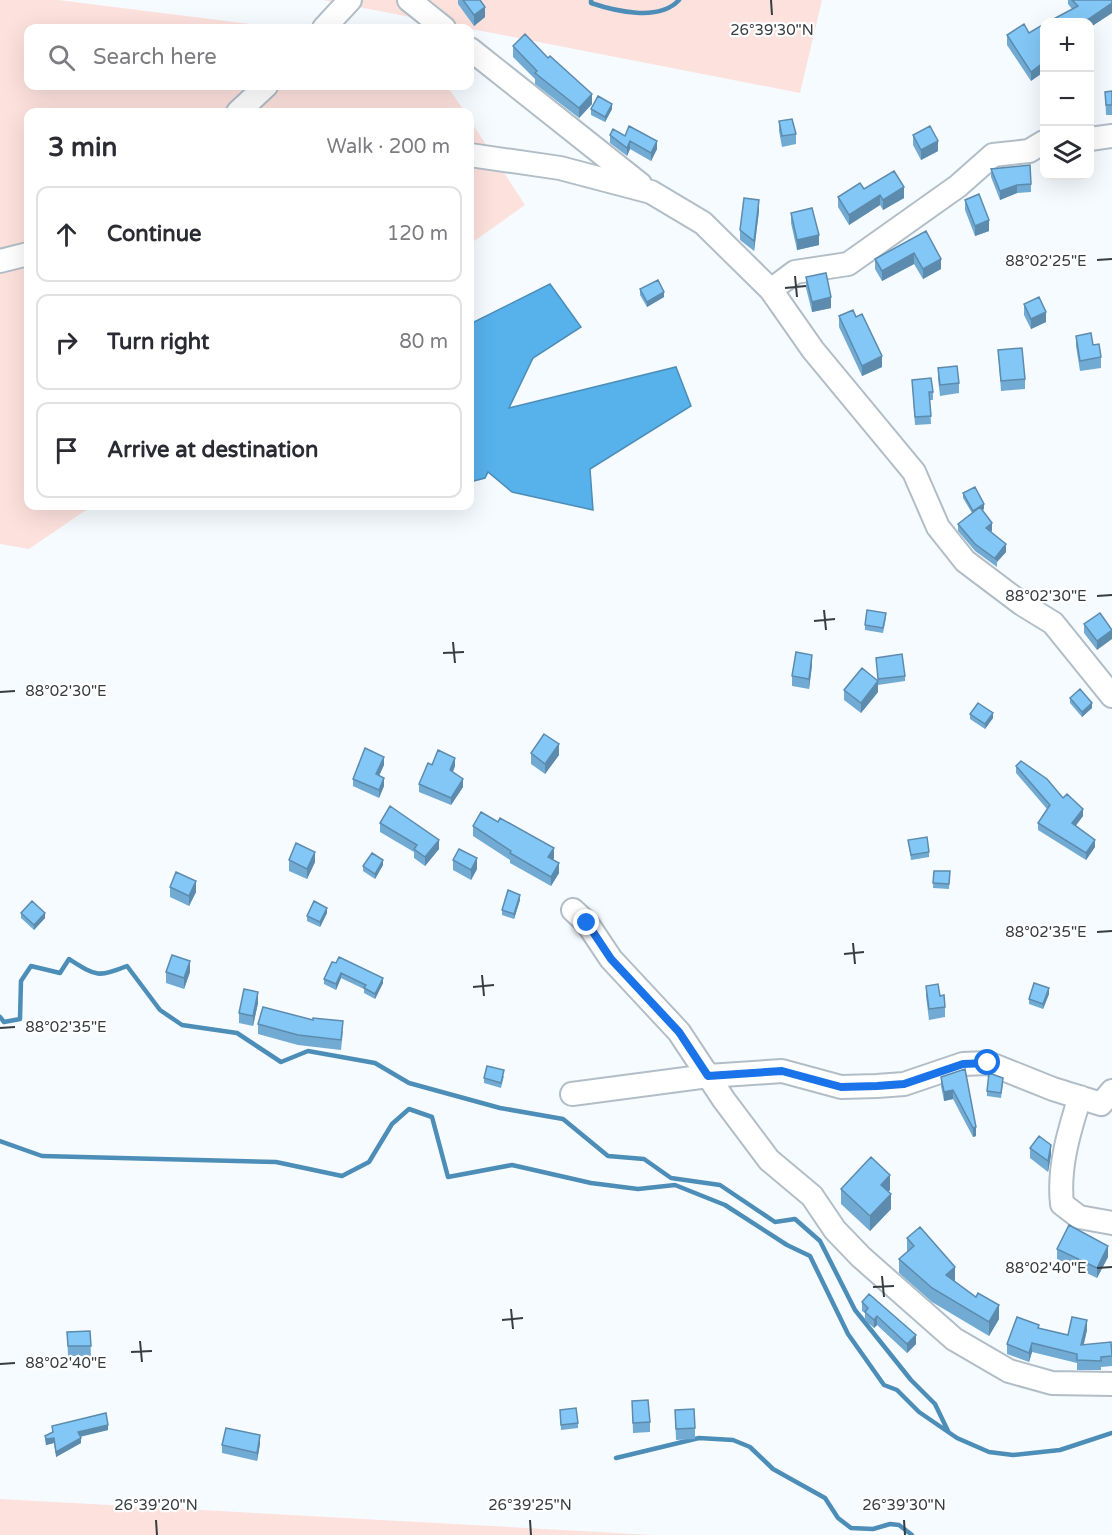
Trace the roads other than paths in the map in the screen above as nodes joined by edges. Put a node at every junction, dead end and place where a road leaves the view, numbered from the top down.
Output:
1 (350, 0) edge
2 (409, 0) edge
3 (328, 24) edge
4 (439, 24) edge
5 (474, 52) edge
6 (262, 90) edge
7 (242, 108) edge
8 (1112, 136) edge
9 (1094, 138) edge
10 (1040, 144) edge
11 (474, 156) edge
12 (651, 192) junction
13 (24, 255) edge
14 (0, 261) edge
15 (771, 290) junction
16 (1112, 696) edge
17 (573, 910) dead end
18 (708, 1076) junction
19 (1112, 1091) edge
20 (572, 1094) dead end
21 (1080, 1096) junction
22 (1112, 1223) edge
23 (1112, 1384) edge

1 - 3 street
2 - 4 street
5 - 12 street
6 - 7 street
8 - 9 street
10 - 15 street
11 - 12 street
12 - 15 street
13 - 14 street
15 - 16 street
17 - 18 street
18 - 20 street
18 - 21 street
18 - 23 street
19 - 21 street
21 - 22 street

